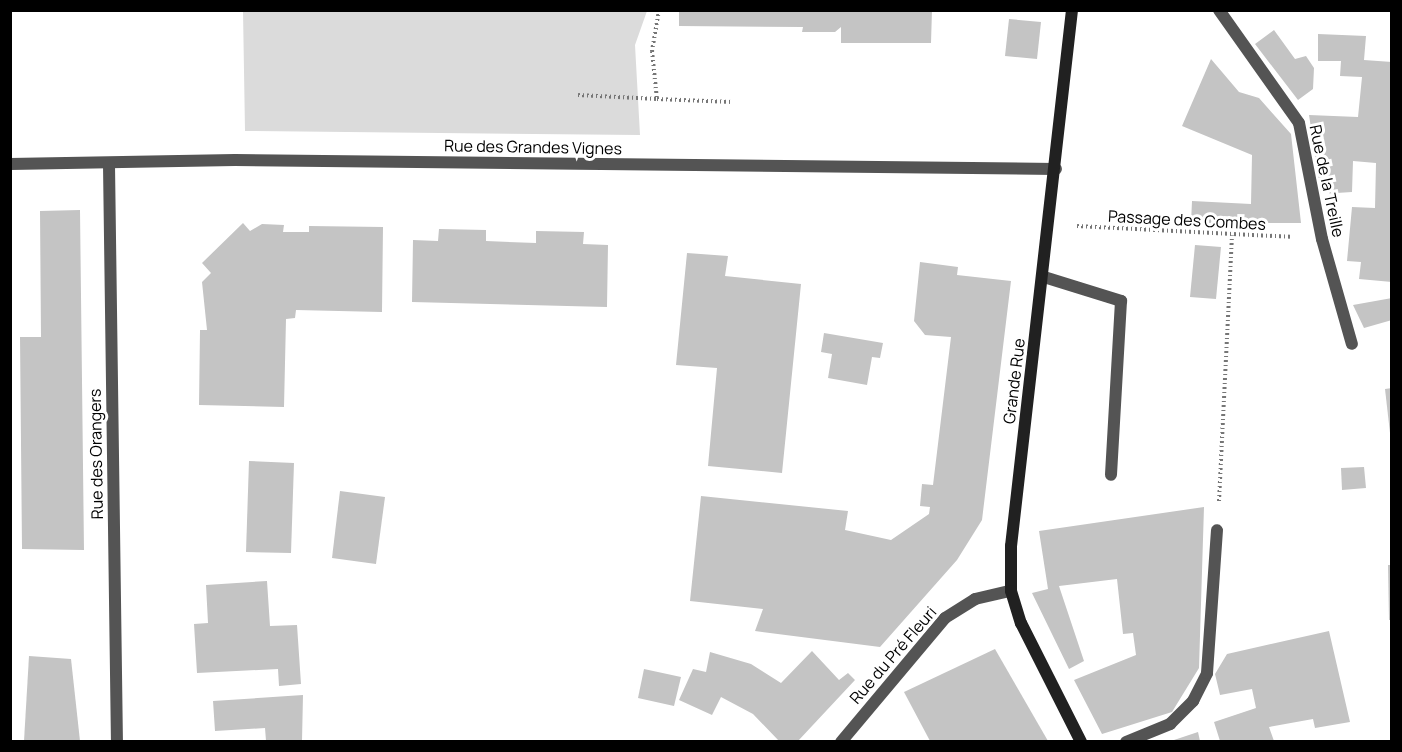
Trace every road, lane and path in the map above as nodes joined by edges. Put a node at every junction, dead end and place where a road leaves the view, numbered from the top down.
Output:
1 (659, 10) edge
2 (1072, 10) edge
3 (1219, 10) edge
4 (578, 95) dead end
5 (657, 99) junction
6 (732, 102) dead end
7 (10, 164) edge
8 (109, 165) junction
9 (1056, 169) junction
10 (1051, 224) junction
11 (1232, 235) junction
12 (1322, 239) junction
13 (1044, 277) junction
14 (1352, 344) dead end
15 (1111, 475) dead end
16 (1218, 530) joint
17 (1011, 591) junction
18 (117, 741) edge
19 (841, 741) edge
20 (1081, 741) edge
21 (1126, 741) edge

1 - 5 path
2 - 9 street, Grande Rue
3 - 12 street, Rue de la Treille
4 - 5 path
5 - 6 path
7 - 8 street, Rue des Grandes Vignes
8 - 9 street, Rue des Grandes Vignes
8 - 18 street, Rue des Orangers
9 - 10 street, Grande Rue
10 - 11 path, Passage des Combes
10 - 13 street, Grande Rue
11 - 12 path, Passage des Combes
11 - 16 path
12 - 14 street, Rue de la Treille
13 - 15 street
13 - 17 street, Grande Rue
16 - 21 street
17 - 19 street, Rue du Pré Fleuri
17 - 20 street, Grande Rue

